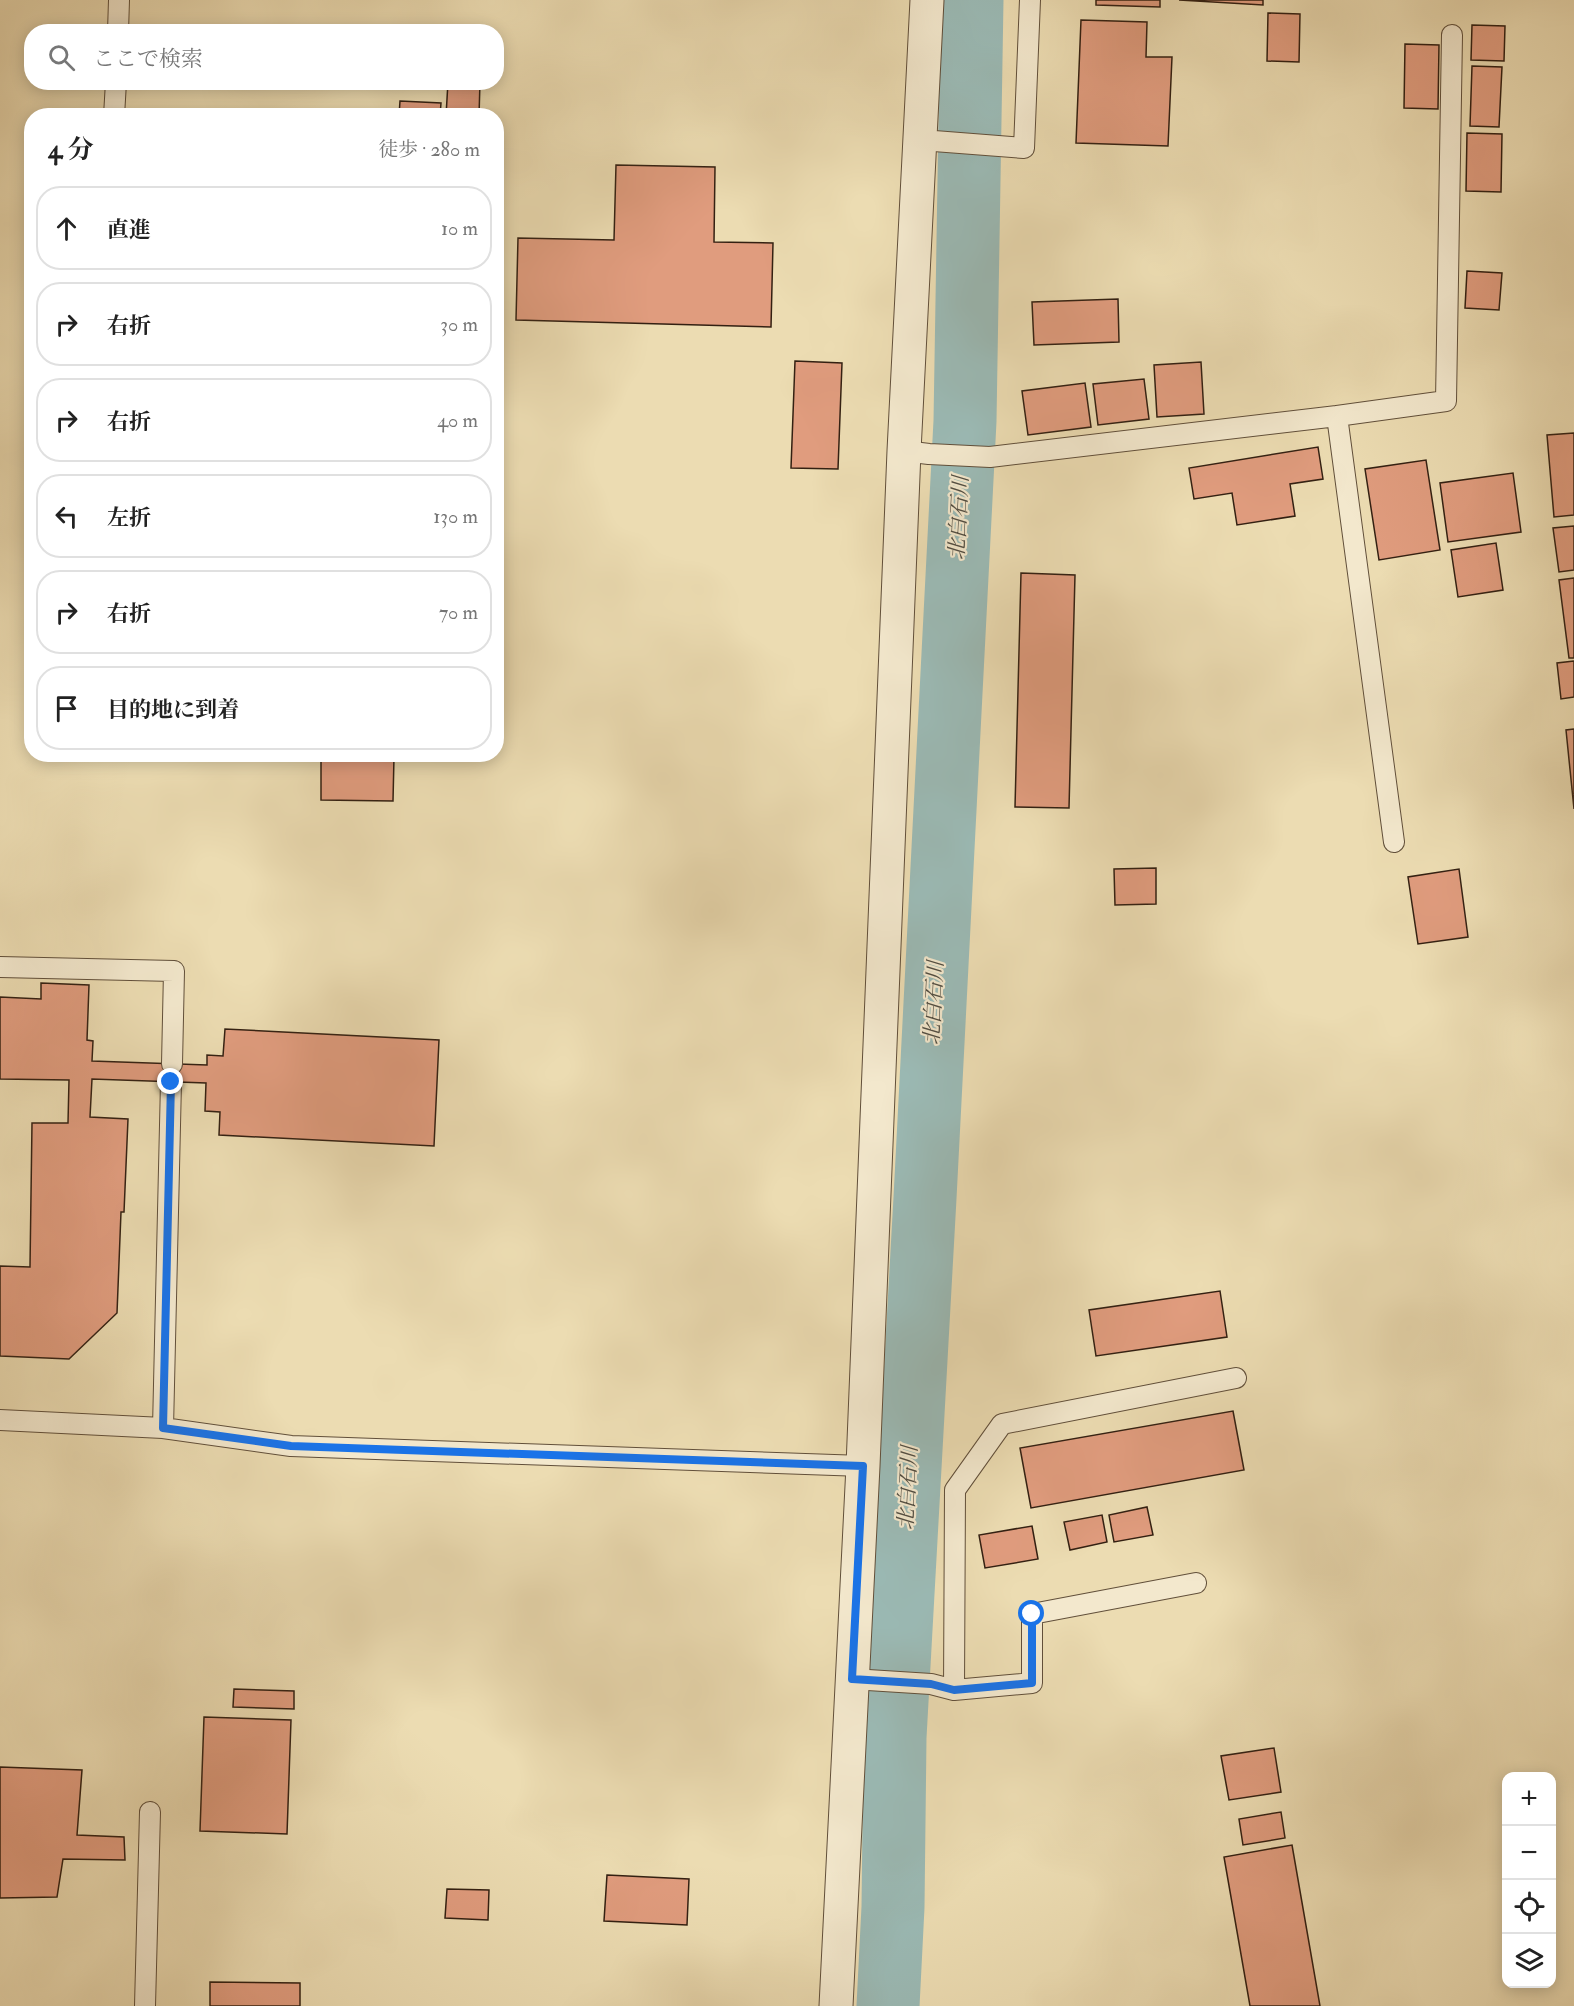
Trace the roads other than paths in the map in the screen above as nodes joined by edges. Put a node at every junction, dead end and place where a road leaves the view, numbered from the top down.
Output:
1 (119, 0) edge
2 (927, 0) edge
3 (1030, 0) edge
4 (118, 24) edge
5 (1452, 35) dead end
6 (116, 90) edge
7 (114, 108) edge
8 (928, 139) junction
9 (1337, 416) junction
10 (917, 453) junction
11 (1394, 842) dead end
12 (0, 967) edge
13 (1236, 1378) dead end
14 (0, 1420) edge
15 (163, 1428) junction
16 (863, 1466) junction
17 (1196, 1583) dead end
18 (862, 1680) junction
19 (954, 1690) junction
20 (150, 1812) dead end
21 (145, 2006) edge
22 (836, 2006) edge

1 - 4 lane
2 - 8 street
3 - 8 lane
5 - 9 lane
6 - 7 lane
8 - 10 street
9 - 10 lane
9 - 11 lane
10 - 16 street
12 - 15 lane
13 - 19 lane
14 - 15 lane
15 - 16 lane
16 - 18 street
17 - 19 lane
18 - 19 lane
18 - 22 street
20 - 21 lane

